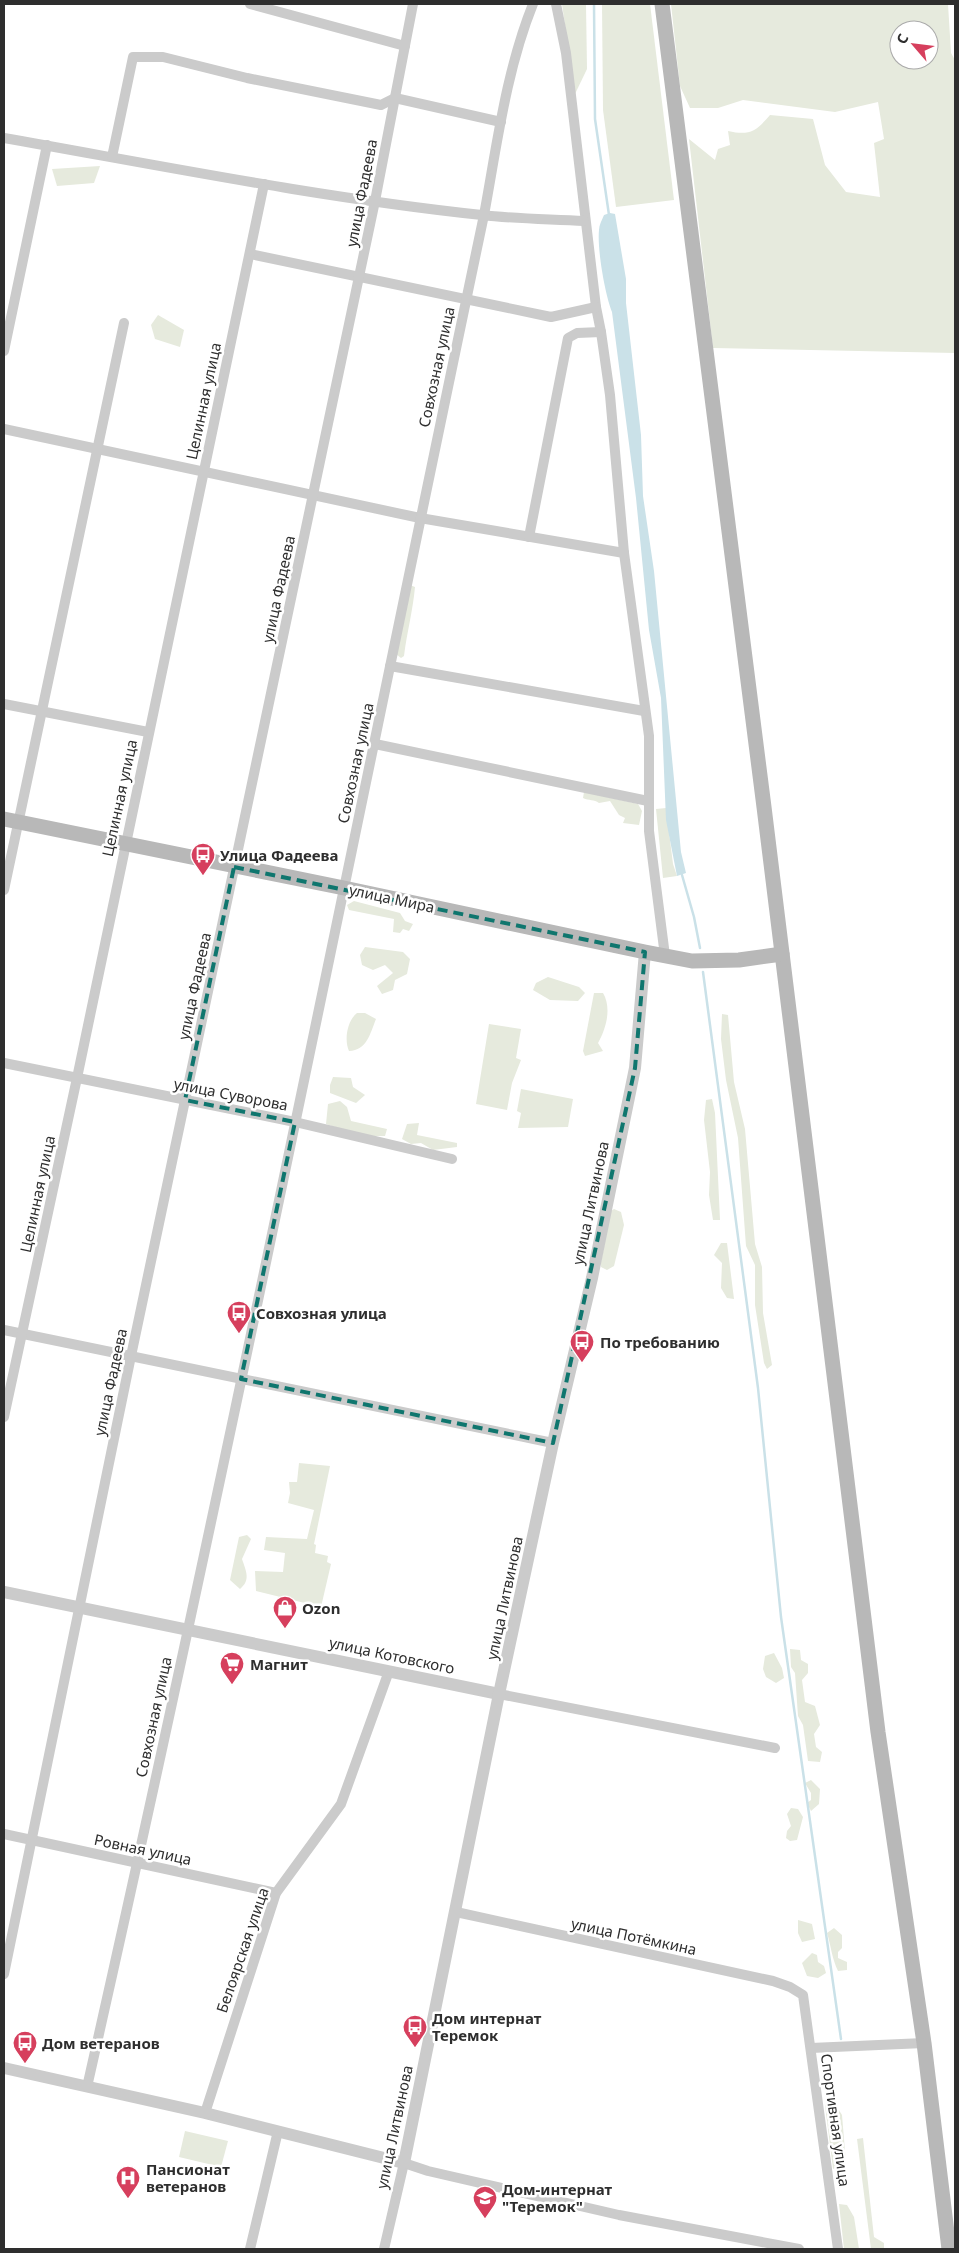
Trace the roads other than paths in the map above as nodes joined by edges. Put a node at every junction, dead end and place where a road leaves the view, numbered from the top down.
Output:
1 (250, 4) edge
2 (413, 4) edge
3 (533, 4) edge
4 (556, 4) edge
5 (662, 4) edge
6 (404, 46) junction
7 (394, 98) junction
8 (501, 122) junction
9 (4, 138) edge
10 (47, 145) junction
11 (112, 157) junction
12 (264, 184) junction
13 (375, 201) junction
14 (484, 215) junction
15 (584, 221) junction
16 (250, 254) junction
17 (359, 276) junction
18 (466, 299) junction
19 (596, 307) junction
20 (124, 323) dead end
21 (602, 332) junction
22 (4, 351) edge
23 (4, 429) edge
24 (98, 450) junction
25 (203, 473) junction
26 (314, 496) junction
27 (420, 518) junction
28 (529, 537) junction
29 (624, 553) junction
30 (390, 666) junction
31 (4, 704) edge
32 (41, 711) junction
33 (644, 711) junction
34 (148, 732) junction
35 (375, 744) junction
36 (648, 801) junction
37 (11, 821) edge
38 (125, 844) junction
39 (234, 867) junction
40 (344, 888) junction
41 (4, 890) edge
42 (645, 952) junction
43 (782, 954) junction
44 (665, 956) junction
45 (4, 1063) edge
46 (77, 1078) junction
47 (186, 1100) junction
48 (296, 1122) junction
49 (452, 1159) dead end
50 (4, 1330) edge
51 (21, 1334) junction
52 (131, 1356) junction
53 (241, 1379) junction
54 (4, 1417) edge
55 (553, 1443) junction
56 (4, 1592) edge
57 (79, 1607) junction
58 (186, 1630) junction
59 (389, 1671) junction
60 (499, 1694) junction
61 (775, 1748) dead end
62 (4, 1834) edge
63 (32, 1840) junction
64 (138, 1863) junction
65 (276, 1893) junction
66 (456, 1912) junction
67 (4, 1974) edge
68 (803, 1995) joint
69 (924, 2043) junction
70 (811, 2048) junction
71 (4, 2068) edge
72 (88, 2087) junction
73 (205, 2113) junction
74 (278, 2131) junction
75 (404, 2163) junction
76 (250, 2249) edge
77 (384, 2249) edge
78 (799, 2249) edge
79 (838, 2249) edge
80 (948, 2249) edge

1 - 6 street
2 - 6 street, улица Фадеева
3 - 8 street, Совхозная улица
4 - 15 street
5 - 43 main road
6 - 7 street, улица Фадеева
7 - 8 street
7 - 11 street
7 - 13 street, улица Фадеева
8 - 14 street, Совхозная улица
9 - 10 street
10 - 11 street
10 - 22 street
11 - 12 street
12 - 13 street
12 - 16 street, Целинная улица
13 - 14 street
13 - 17 street, улица Фадеева
14 - 15 street
14 - 18 street, Совхозная улица
15 - 19 street
16 - 17 street
16 - 25 street, Целинная улица
17 - 18 street
17 - 26 street, улица Фадеева
18 - 19 street
18 - 27 street, Совхозная улица
19 - 21 street
20 - 24 street
21 - 28 street
21 - 29 street
23 - 24 street
24 - 25 street
24 - 32 street
25 - 26 street
25 - 34 street, Целинная улица
26 - 27 street
26 - 39 street, улица Фадеева
27 - 28 street
27 - 30 street, Совхозная улица
28 - 29 street
29 - 33 street
30 - 33 street
30 - 35 street, Совхозная улица
31 - 32 street
32 - 34 street
32 - 37 street
33 - 36 street
34 - 38 street, Целинная улица
35 - 36 street
35 - 40 street, Совхозная улица
36 - 44 street
37 - 38 main road, улица Мира
37 - 41 street
38 - 39 main road, улица Мира
38 - 46 street, Целинная улица
39 - 40 main road, улица Мира
39 - 47 street, улица Фадеева
40 - 42 main road, улица Мира
40 - 48 street, Совхозная улица
42 - 44 main road, улица Мира
42 - 55 street, улица Литвинова
43 - 44 main road, улица Мира
43 - 69 main road
45 - 46 street, улица Суворова
46 - 47 street, улица Суворова
46 - 51 street, Целинная улица
47 - 48 street, улица Суворова
47 - 52 street, улица Фадеева
48 - 49 street, улица Суворова
48 - 53 street, Совхозная улица
50 - 51 street
51 - 52 street
51 - 54 street, Целинная улица
52 - 53 street
52 - 57 street, улица Фадеева
53 - 55 street
53 - 58 street, Совхозная улица
55 - 60 street, улица Литвинова
56 - 57 street, улица Котовского
57 - 58 street, улица Котовского
57 - 63 street, улица Фадеева
58 - 59 street, улица Котовского
58 - 64 street, Совхозная улица
59 - 60 street, улица Котовского
59 - 65 street, Белоярская улица
60 - 61 street, улица Котовского
60 - 66 street, улица Литвинова
62 - 63 street, Ровная улица
63 - 64 street, Ровная улица
63 - 67 street, улица Фадеева
64 - 65 street, Ровная улица
64 - 72 street, Совхозная улица
65 - 73 street, Белоярская улица
66 - 68 street, улица Потёмкина
66 - 75 street, улица Литвинова
68 - 70 street, Спортивная улица
69 - 70 street
69 - 80 main road
70 - 79 street, Спортивная улица
71 - 72 street
72 - 73 street
73 - 74 street
74 - 75 street
74 - 76 street
75 - 77 street, улица Литвинова
75 - 78 street

